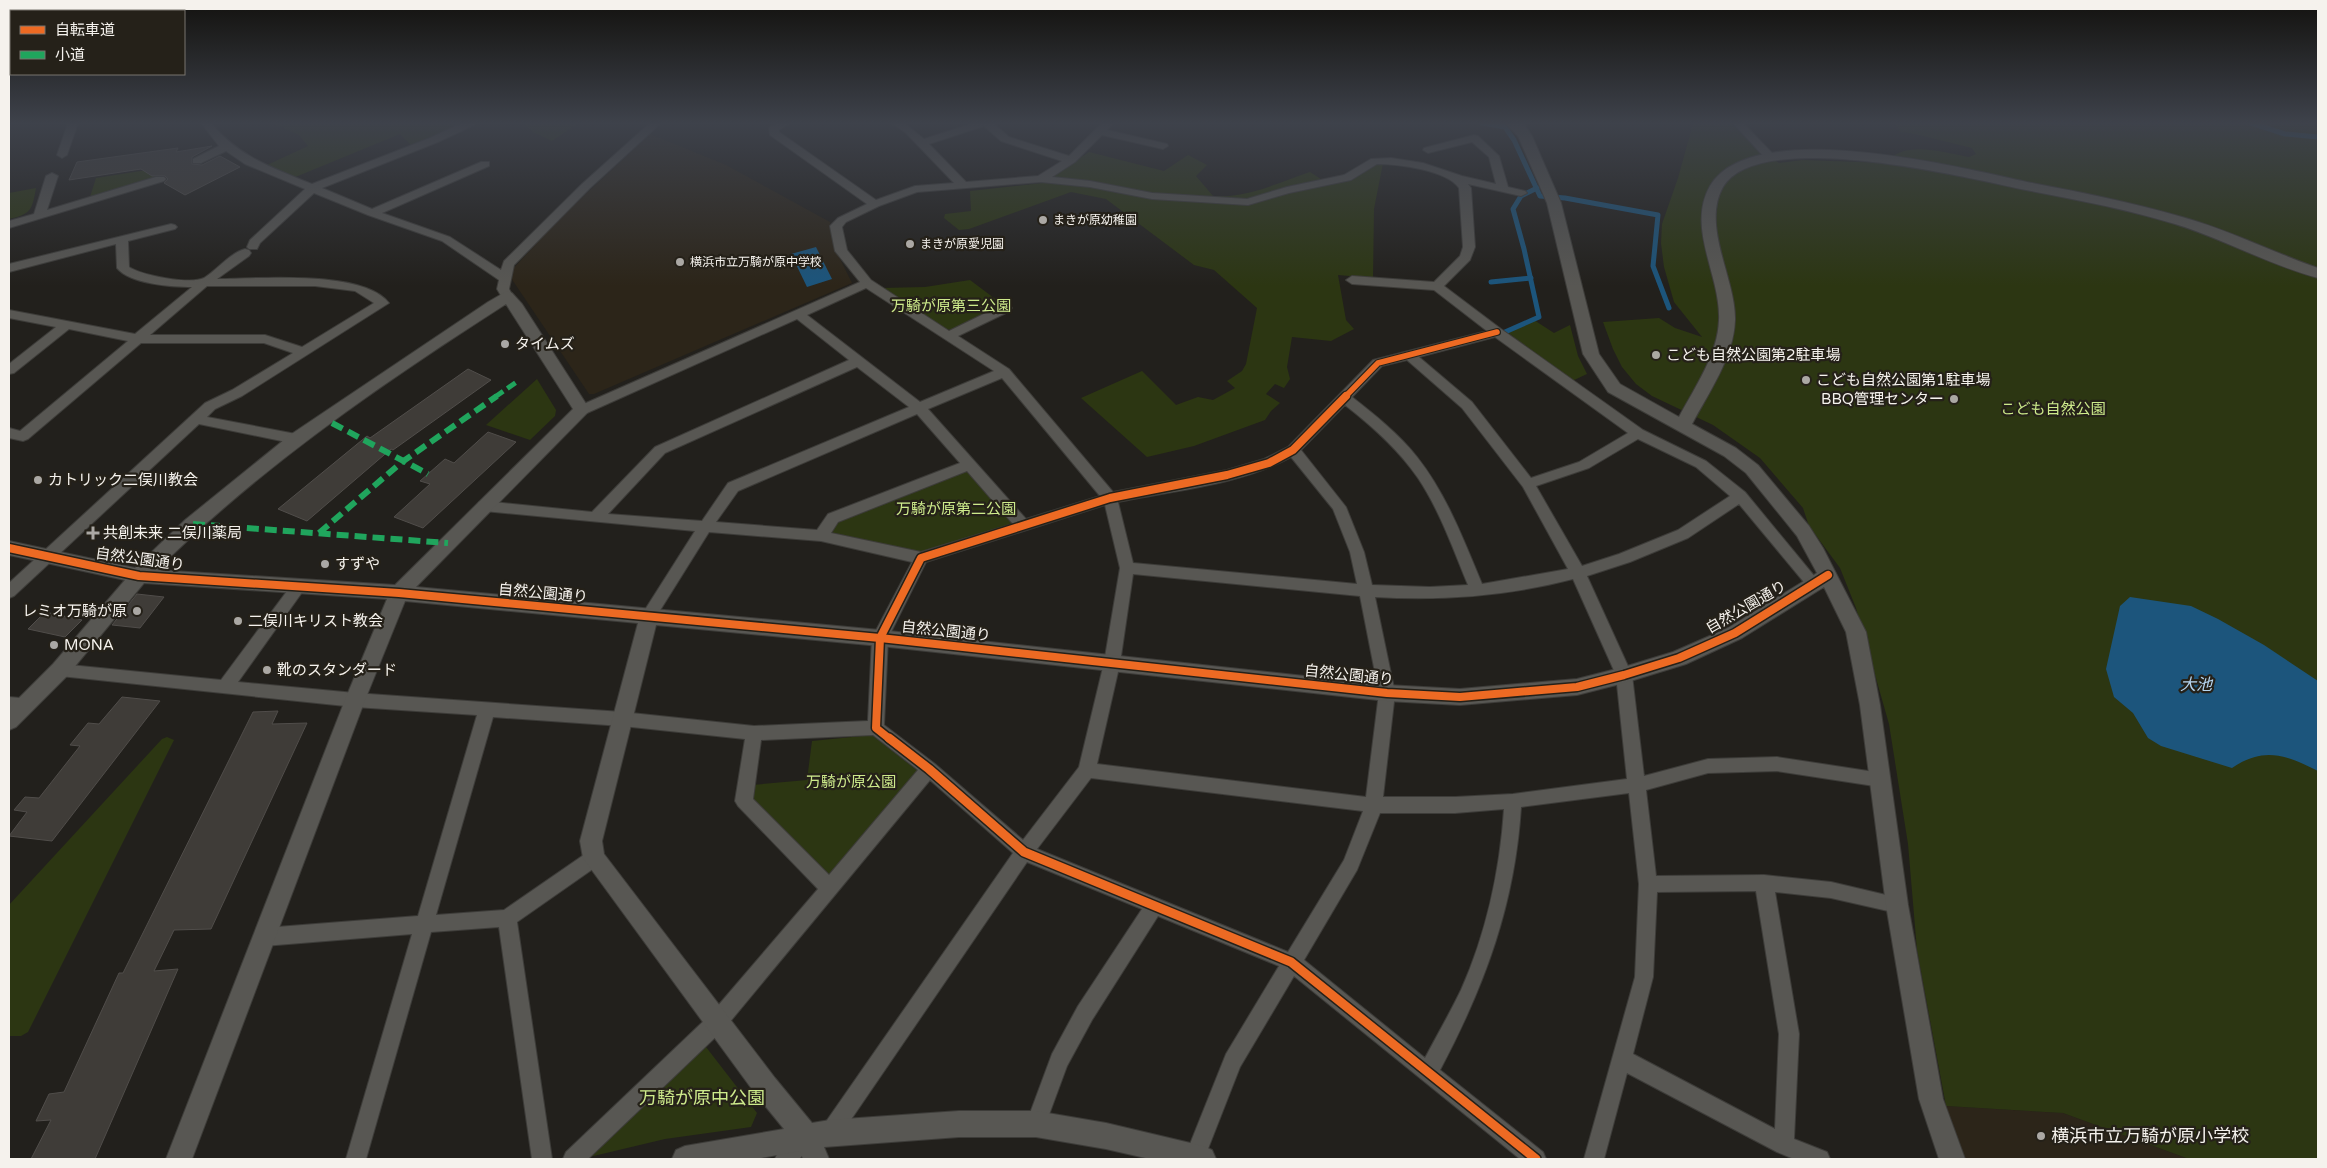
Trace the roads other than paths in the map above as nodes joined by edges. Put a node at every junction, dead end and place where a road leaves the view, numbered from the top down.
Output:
1 (52, 178) edge
2 (287, 178) edge
3 (339, 178) edge
4 (454, 178) edge
5 (595, 178) edge
6 (837, 178) edge
7 (956, 178) edge
8 (1348, 178) edge
9 (1455, 178) edge
10 (1501, 178) edge
11 (1542, 178) edge
12 (1725, 178) edge
13 (1987, 178) edge
14 (160, 179) dead end
15 (1041, 179) joint
16 (1459, 179) junction
17 (964, 186) junction
18 (312, 188) junction
19 (1504, 189) junction
20 (1521, 193) dead end
21 (875, 204) junction
22 (372, 213) junction
23 (39, 216) junction
24 (9, 225) edge
25 (171, 227) dead end
26 (122, 240) junction
27 (9, 268) edge
28 (2318, 273) edge
29 (504, 279) junction
30 (1352, 280) dead end
31 (204, 283) junction
32 (866, 283) junction
33 (1437, 286) junction
34 (507, 296) junction
35 (1006, 308) dead end
36 (9, 314) edge
37 (798, 314) junction
38 (65, 326) junction
39 (1497, 332) junction
40 (948, 336) junction
41 (139, 340) junction
42 (304, 352) junction
43 (1409, 355) junction
44 (859, 362) junction
45 (9, 370) edge
46 (1004, 372) junction
47 (1345, 398) junction
48 (918, 408) junction
49 (582, 410) junction
50 (196, 419) junction
51 (1682, 426) junction
52 (9, 433) edge
53 (1638, 433) junction
54 (296, 439) junction
55 (1293, 450) junction
56 (969, 465) junction
57 (1528, 484) junction
58 (1740, 496) junction
59 (1110, 498) junction
60 (484, 506) junction
61 (595, 518) junction
62 (706, 526) junction
63 (1024, 527) junction
64 (821, 536) junction
65 (9, 548) edge
66 (46, 556) junction
67 (921, 558) junction
68 (1127, 568) junction
69 (1577, 572) junction
70 (139, 576) junction
71 (1820, 579) junction
72 (298, 587) junction
73 (1477, 589) junction
74 (1366, 590) junction
75 (9, 592) edge
76 (399, 593) junction
77 (649, 616) junction
78 (880, 638) junction
79 (1112, 663) junction
80 (60, 670) junction
81 (1624, 675) junction
82 (225, 687) junction
83 (1387, 693) junction
84 (355, 700) junction
85 (18, 704) edge
86 (487, 710) junction
87 (622, 720) junction
88 (9, 721) edge
89 (876, 728) junction
90 (754, 733) junction
91 (929, 769) junction
92 (1087, 770) junction
93 (1881, 780) junction
94 (1638, 785) junction
95 (1513, 802) junction
96 (1374, 805) junction
97 (1024, 852) junction
98 (594, 858) junction
99 (1764, 883) junction
100 (1648, 884) junction
101 (829, 888) junction
102 (1897, 905) junction
103 (1154, 906) junction
104 (507, 918) junction
105 (426, 924) junction
106 (264, 937) junction
107 (1291, 962) junction
108 (717, 1022) junction
109 (1623, 1060) junction
110 (1428, 1073) junction
111 (1036, 1124) junction
112 (818, 1143) edge
113 (1784, 1145) junction
114 (1197, 1158) edge
115 (179, 1159) edge
116 (356, 1159) edge
117 (542, 1159) edge
118 (573, 1159) edge
119 (685, 1159) edge
120 (785, 1159) edge
121 (1536, 1159) edge
122 (1594, 1159) edge
123 (1820, 1159) edge
124 (1952, 1159) edge

1 - 23 street
2 - 18 street
3 - 18 street
4 - 22 street
5 - 29 street
6 - 21 street
7 - 17 street
8 - 15 street
9 - 16 street
10 - 19 street
11 - 51 street
12 - 51 street
13 - 28 street
14 - 23 street
15 - 17 street
16 - 19 street
16 - 33 street
17 - 21 street
18 - 22 street
18 - 31 street
19 - 20 street
21 - 32 street
22 - 29 street
23 - 24 street
25 - 26 street
26 - 27 street
26 - 31 street
29 - 34 street
30 - 33 street
31 - 41 street
31 - 42 street
32 - 37 street
32 - 40 street
33 - 39 street
34 - 49 street
34 - 54 street
35 - 40 street
36 - 38 street
37 - 44 street
37 - 49 street
38 - 41 street
38 - 45 street
39 - 43 street
39 - 53 street
40 - 46 street
41 - 42 street
41 - 52 street
42 - 50 street
43 - 47 street
43 - 57 street
44 - 48 street
44 - 61 street
46 - 48 street
46 - 59 street
47 - 55 street
47 - 73 street
48 - 56 street
48 - 62 street
49 - 60 street
50 - 54 street
50 - 66 street
51 - 71 street
53 - 57 street
53 - 58 street
54 - 70 street
55 - 59 street
55 - 74 street
56 - 63 street
56 - 64 street
57 - 69 street
58 - 69 street
58 - 71 street
59 - 63 street
59 - 68 street
60 - 61 street
60 - 76 street
61 - 62 street
62 - 64 street
62 - 77 street
63 - 67 street
64 - 67 street
65 - 66 street, 自然公園通り
66 - 70 street, 自然公園通り
66 - 75 street
67 - 78 street
68 - 74 street
68 - 79 street
69 - 73 street
69 - 81 street
70 - 72 street, 自然公園通り
70 - 80 street
71 - 81 street, 自然公園通り
71 - 93 street
72 - 76 street, 自然公園通り
72 - 82 street
73 - 74 street
74 - 83 street
76 - 77 street, 自然公園通り
76 - 84 street
77 - 78 street, 自然公園通り
77 - 87 street
78 - 79 street, 自然公園通り
78 - 89 street
79 - 83 street, 自然公園通り
79 - 92 street
80 - 82 street
80 - 85 street
81 - 83 street, 自然公園通り
81 - 94 street
82 - 84 street
83 - 96 street
84 - 86 street
84 - 106 street
85 - 88 street
86 - 87 street
86 - 105 street
87 - 90 street
87 - 98 street
89 - 90 street
89 - 91 street
90 - 101 street
91 - 97 street
91 - 101 street
92 - 96 street
92 - 97 street
93 - 94 street
93 - 102 street
94 - 95 street
94 - 100 street
95 - 96 street
95 - 110 street
96 - 107 street
97 - 103 street
97 - 112 street
98 - 104 street
98 - 108 street
99 - 100 street
99 - 102 street
99 - 113 street
100 - 109 street
101 - 108 street
102 - 124 street
103 - 107 street
103 - 111 street
104 - 105 street
104 - 117 street
105 - 106 street
105 - 116 street
106 - 115 street
107 - 110 street
107 - 114 street
108 - 112 street
108 - 118 street
109 - 113 street
109 - 122 street
110 - 121 street
111 - 112 street
111 - 114 street
112 - 119 street
112 - 120 street
113 - 123 street

